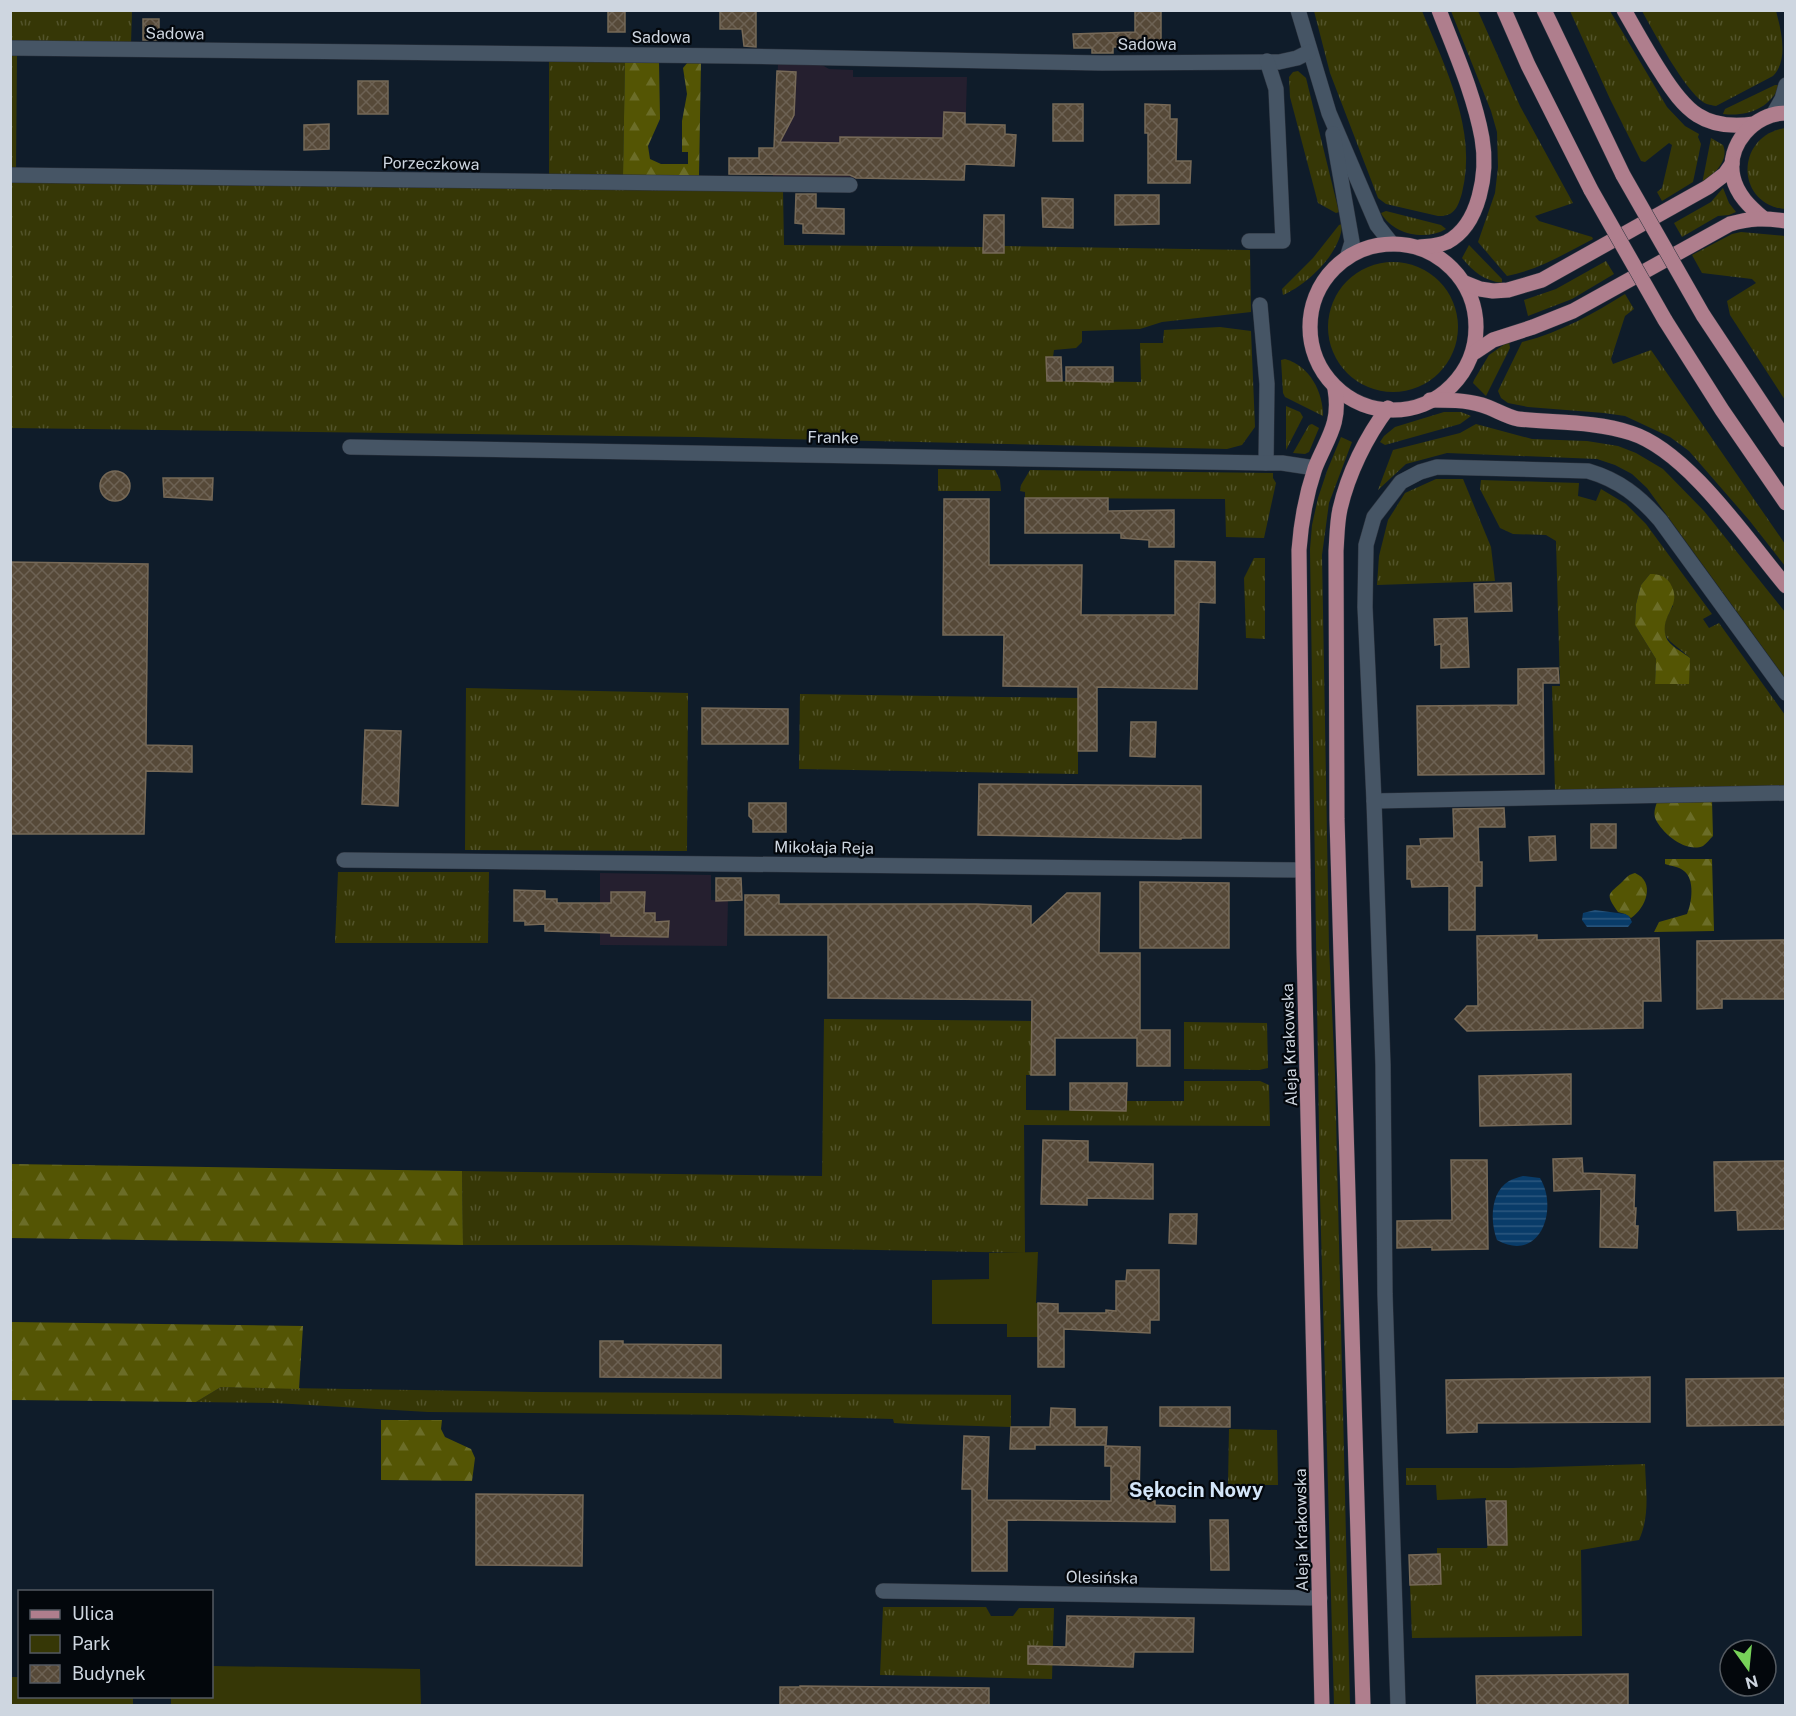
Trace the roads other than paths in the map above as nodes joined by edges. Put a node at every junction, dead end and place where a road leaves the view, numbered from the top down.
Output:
1 (1298, 10) edge
2 (1439, 10) edge
3 (1504, 10) edge
4 (1544, 10) edge
5 (1624, 10) edge
6 (10, 48) edge
7 (1309, 52) junction
8 (1268, 62) junction
9 (1785, 85) edge
10 (1329, 113) junction
11 (1780, 113) edge
12 (1754, 124) junction
13 (1732, 164) junction
14 (10, 175) edge
15 (850, 185) dead end
16 (1763, 218) junction
17 (1785, 221) edge
18 (1250, 241) dead end
19 (1392, 244) junction
20 (1420, 247) junction
21 (1347, 258) junction
22 (1465, 283) junction
23 (1260, 305) dead end
24 (1475, 352) junction
25 (1335, 389) junction
26 (1430, 400) junction
27 (1388, 408) junction
28 (1785, 440) edge
29 (350, 447) dead end
30 (1266, 463) junction
31 (1315, 468) junction
32 (1785, 503) edge
33 (1785, 586) edge
34 (1785, 693) edge
35 (1785, 793) edge
36 (1374, 801) junction
37 (344, 860) dead end
38 (1303, 870) junction
39 (883, 1591) dead end
40 (1320, 1598) junction
41 (1322, 1706) edge
42 (1363, 1706) edge
43 (1398, 1706) edge

1 - 7 street
2 - 20 main road
3 - 32 main road, bridge
4 - 28 main road, bridge
5 - 12 main road
6 - 8 street, Sadowa
7 - 8 street, Sadowa
7 - 10 street
8 - 18 street
9 - 11 street
10 - 19 street
10 - 21 street
11 - 12 main road
12 - 13 main road
13 - 16 main road
13 - 22 main road
14 - 15 street, Porzeczkowa
16 - 17 main road
16 - 24 main road
19 - 20 main road
19 - 21 main road
20 - 22 main road
21 - 25 main road
22 - 24 main road
23 - 30 street
24 - 26 main road
25 - 27 main road
25 - 31 main road, Aleja Krakowska
26 - 27 main road
26 - 33 main road
27 - 42 main road
29 - 30 street, Franke
30 - 31 street, Franke
31 - 38 main road, Aleja Krakowska
34 - 36 street
35 - 36 street
36 - 43 street
37 - 38 street, Mikołaja Reja
38 - 40 main road, Aleja Krakowska
39 - 40 street, Olesińska
40 - 41 main road, Aleja Krakowska

